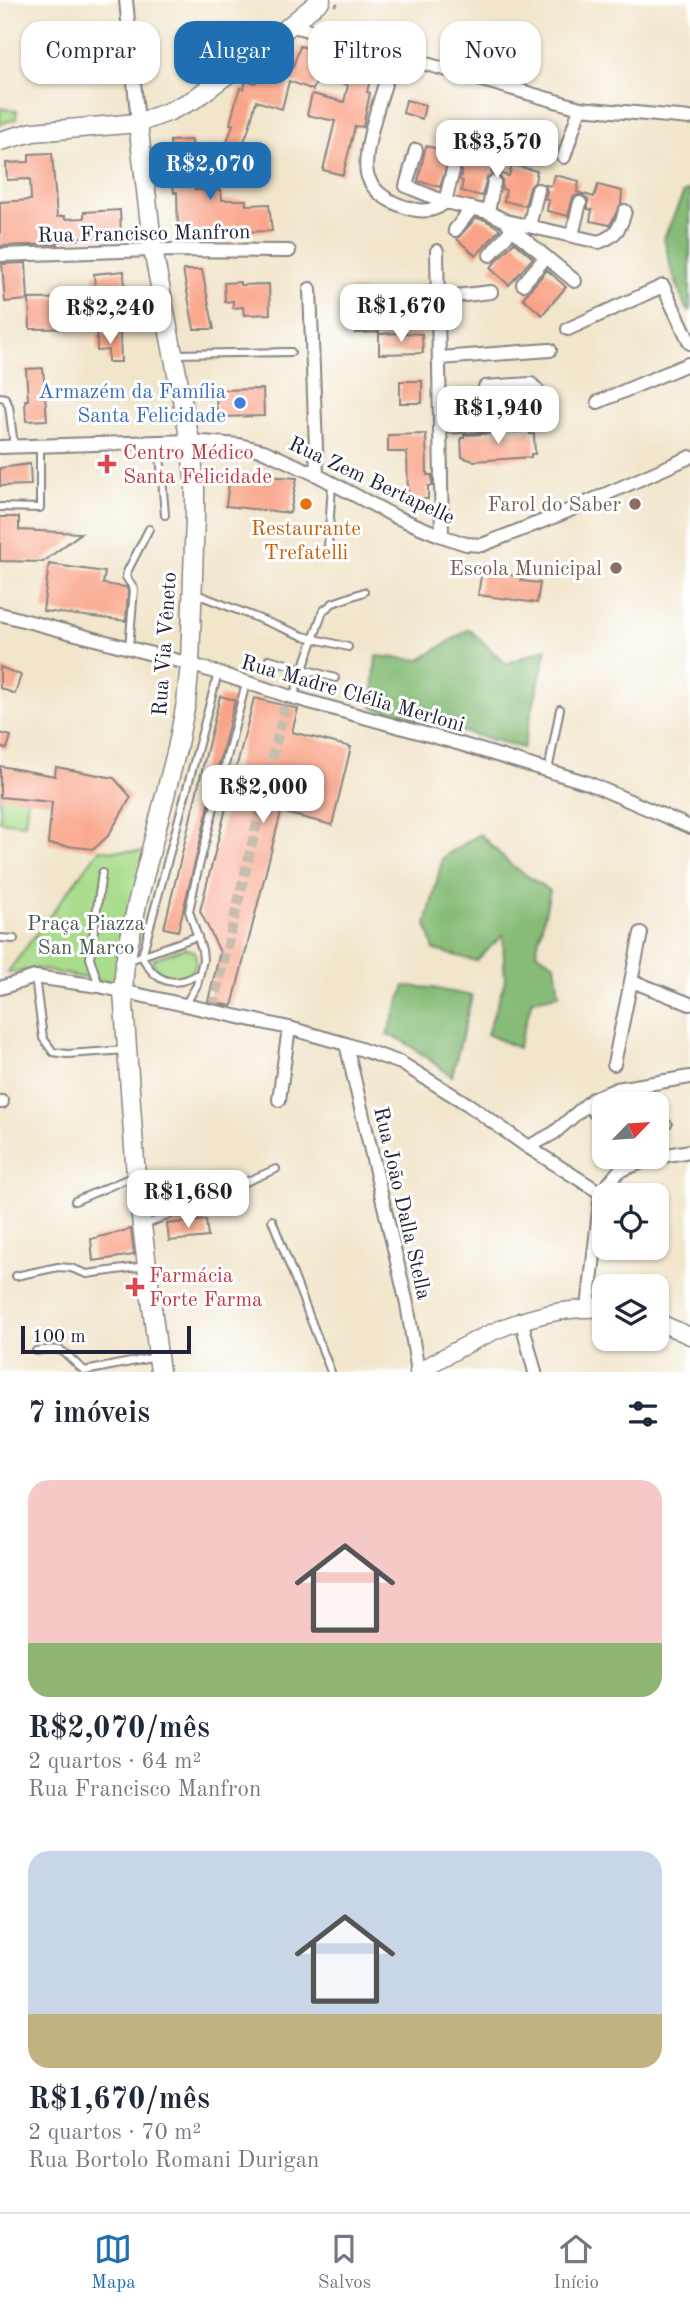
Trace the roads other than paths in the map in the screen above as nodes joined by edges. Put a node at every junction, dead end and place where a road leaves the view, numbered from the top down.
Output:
1 (126, 0) edge
2 (327, 4) edge
3 (294, 23) edge
4 (426, 66) edge
5 (213, 84) edge
6 (386, 84) edge
7 (580, 108) junction
8 (690, 118) edge
9 (138, 123) junction
10 (0, 141) edge
11 (416, 150) dead end
12 (564, 157) dead end
13 (453, 170) dead end
14 (494, 182) dead end
15 (538, 190) dead end
16 (445, 202) junction
17 (580, 203) dead end
18 (472, 208) junction
19 (625, 211) dead end
20 (488, 212) junction
21 (509, 225) junction
22 (529, 226) junction
23 (455, 230) dead end
24 (572, 235) junction
25 (153, 250) junction
26 (289, 251) dead end
27 (437, 251) dead end
28 (0, 255) edge
29 (490, 255) dead end
30 (546, 257) junction
31 (575, 281) dead end
32 (523, 284) dead end
33 (310, 289) dead end
34 (491, 292) dead end
35 (438, 298) junction
36 (568, 329) dead end
37 (690, 343) edge
38 (550, 350) dead end
39 (291, 352) dead end
40 (173, 354) junction
41 (440, 358) junction
42 (689, 366) edge
43 (485, 387) dead end
44 (0, 397) edge
45 (598, 402) dead end
46 (440, 427) junction
47 (190, 441) junction
48 (159, 442) junction
49 (14, 446) junction
50 (40, 446) junction
51 (0, 447) edge
52 (690, 457) edge
53 (317, 475) junction
54 (332, 484) junction
55 (0, 507) edge
56 (165, 515) dead end
57 (149, 529) dead end
58 (442, 536) junction
59 (328, 548) dead end
60 (364, 592) dead end
61 (192, 593) junction
62 (0, 614) edge
63 (315, 639) junction
64 (129, 648) junction
65 (348, 648) dead end
66 (269, 659) dead end
67 (190, 664) junction
68 (304, 669) junction
69 (219, 673) junction
70 (335, 678) dead end
71 (246, 682) junction
72 (293, 698) junction
73 (560, 709) dead end
74 (548, 771) junction
75 (690, 827) edge
76 (102, 873) dead end
77 (641, 933) dead end
78 (198, 936) junction
79 (0, 938) edge
80 (14, 939) dead end
81 (134, 959) junction
82 (200, 973) junction
83 (35, 977) junction
84 (632, 981) junction
85 (99, 986) junction
86 (0, 988) edge
87 (123, 991) junction
88 (690, 1004) edge
89 (185, 1005) junction
90 (289, 1028) junction
91 (345, 1044) junction
92 (127, 1050) junction
93 (614, 1064) dead end
94 (690, 1077) edge
95 (640, 1085) junction
96 (642, 1092) edge
97 (279, 1100) dead end
98 (585, 1106) junction
99 (592, 1114) edge
100 (528, 1147) junction
101 (690, 1152) edge
102 (669, 1155) edge
103 (276, 1169) dead end
104 (624, 1169) edge
105 (136, 1176) junction
106 (609, 1183) edge
107 (592, 1187) edge
108 (75, 1201) dead end
109 (272, 1220) dead end
110 (143, 1226) junction
111 (147, 1265) junction
112 (16, 1276) dead end
113 (592, 1310) edge
114 (521, 1319) junction
115 (669, 1327) edge
116 (690, 1336) edge
117 (36, 1351) dead end
118 (159, 1364) edge
119 (331, 1372) edge
120 (418, 1372) edge
121 (536, 1372) edge

1 - 9 street, Rua Via Vêneto
2 - 3 main road
4 - 7 street
5 - 9 main road
6 - 16 street
7 - 8 street
7 - 12 street
9 - 10 main road
9 - 25 main road, Rua Via Vêneto
11 - 16 street
13 - 16 street
14 - 20 street
15 - 22 street
16 - 18 street
17 - 24 street
18 - 20 street
18 - 23 street
19 - 24 street
20 - 21 street
21 - 22 street
21 - 29 street
21 - 30 street
22 - 24 street
25 - 26 street, Rua Francisco Manfron
25 - 28 street, Rua Francisco Manfron
25 - 40 main road, Rua Via Vêneto
27 - 35 street
30 - 31 street
30 - 32 street
33 - 53 street
34 - 35 street
35 - 41 street
36 - 37 street
37 - 42 street
38 - 41 street
39 - 40 lane
40 - 47 main road, Rua Via Vêneto
41 - 46 street
42 - 45 street
43 - 46 street
44 - 49 lane
46 - 58 street
47 - 48 street, Rua Zem Bertapelle
47 - 53 street, Rua Zem Bertapelle
47 - 61 main road, Rua Via Vêneto
48 - 50 street, Rua Zem Bertapelle
48 - 56 lane
49 - 50 street, Rua Zem Bertapelle
49 - 51 street, Rua Zem Bertapelle
50 - 55 lane
52 - 58 street, Rua Zem Bertapelle
53 - 54 street, Rua Zem Bertapelle
54 - 58 street, Rua Zem Bertapelle
54 - 59 lane
57 - 64 lane
60 - 63 lane
61 - 63 lane
61 - 67 main road, Rua Via Vêneto
62 - 64 street, Rua Madre Clélia Merloni
63 - 65 lane
63 - 68 lane
64 - 67 street, Rua Madre Clélia Merloni
66 - 68 lane
67 - 69 street, Rua Madre Clélia Merloni
67 - 81 main road, Rua Via Vêneto
68 - 70 lane
68 - 72 lane
69 - 71 street, Rua Madre Clélia Merloni
69 - 81 lane
71 - 72 street, Rua Madre Clélia Merloni
71 - 78 lane
72 - 74 street, Rua Madre Clélia Merloni
73 - 74 lane
74 - 75 street, Rua Madre Clélia Merloni
76 - 85 lane
77 - 84 street
78 - 81 lane
78 - 82 lane
79 - 80 lane
81 - 82 lane
81 - 87 main road, Rua Via Vêneto
82 - 89 lane
83 - 85 street
83 - 86 street
83 - 92 lane
84 - 88 street
84 - 93 street
85 - 87 street
87 - 89 street
87 - 92 main road, Rua Via Vêneto
89 - 90 street
90 - 91 street
90 - 97 street
91 - 100 street
91 - 120 street, Rua João Dalla Stella
92 - 105 main road, Rua Via Vêneto
94 - 95 street
95 - 96 lane
95 - 98 street
98 - 99 lane
98 - 100 street
100 - 107 street
101 - 102 street
103 - 110 lane
104 - 106 street
105 - 108 lane
105 - 110 main road, Rua Via Vêneto
109 - 119 lane
110 - 111 main road, Rua Via Vêneto
111 - 112 lane
111 - 118 main road, Rua Via Vêneto
113 - 114 street
114 - 120 street
114 - 121 street
115 - 116 street
117 - 118 lane

